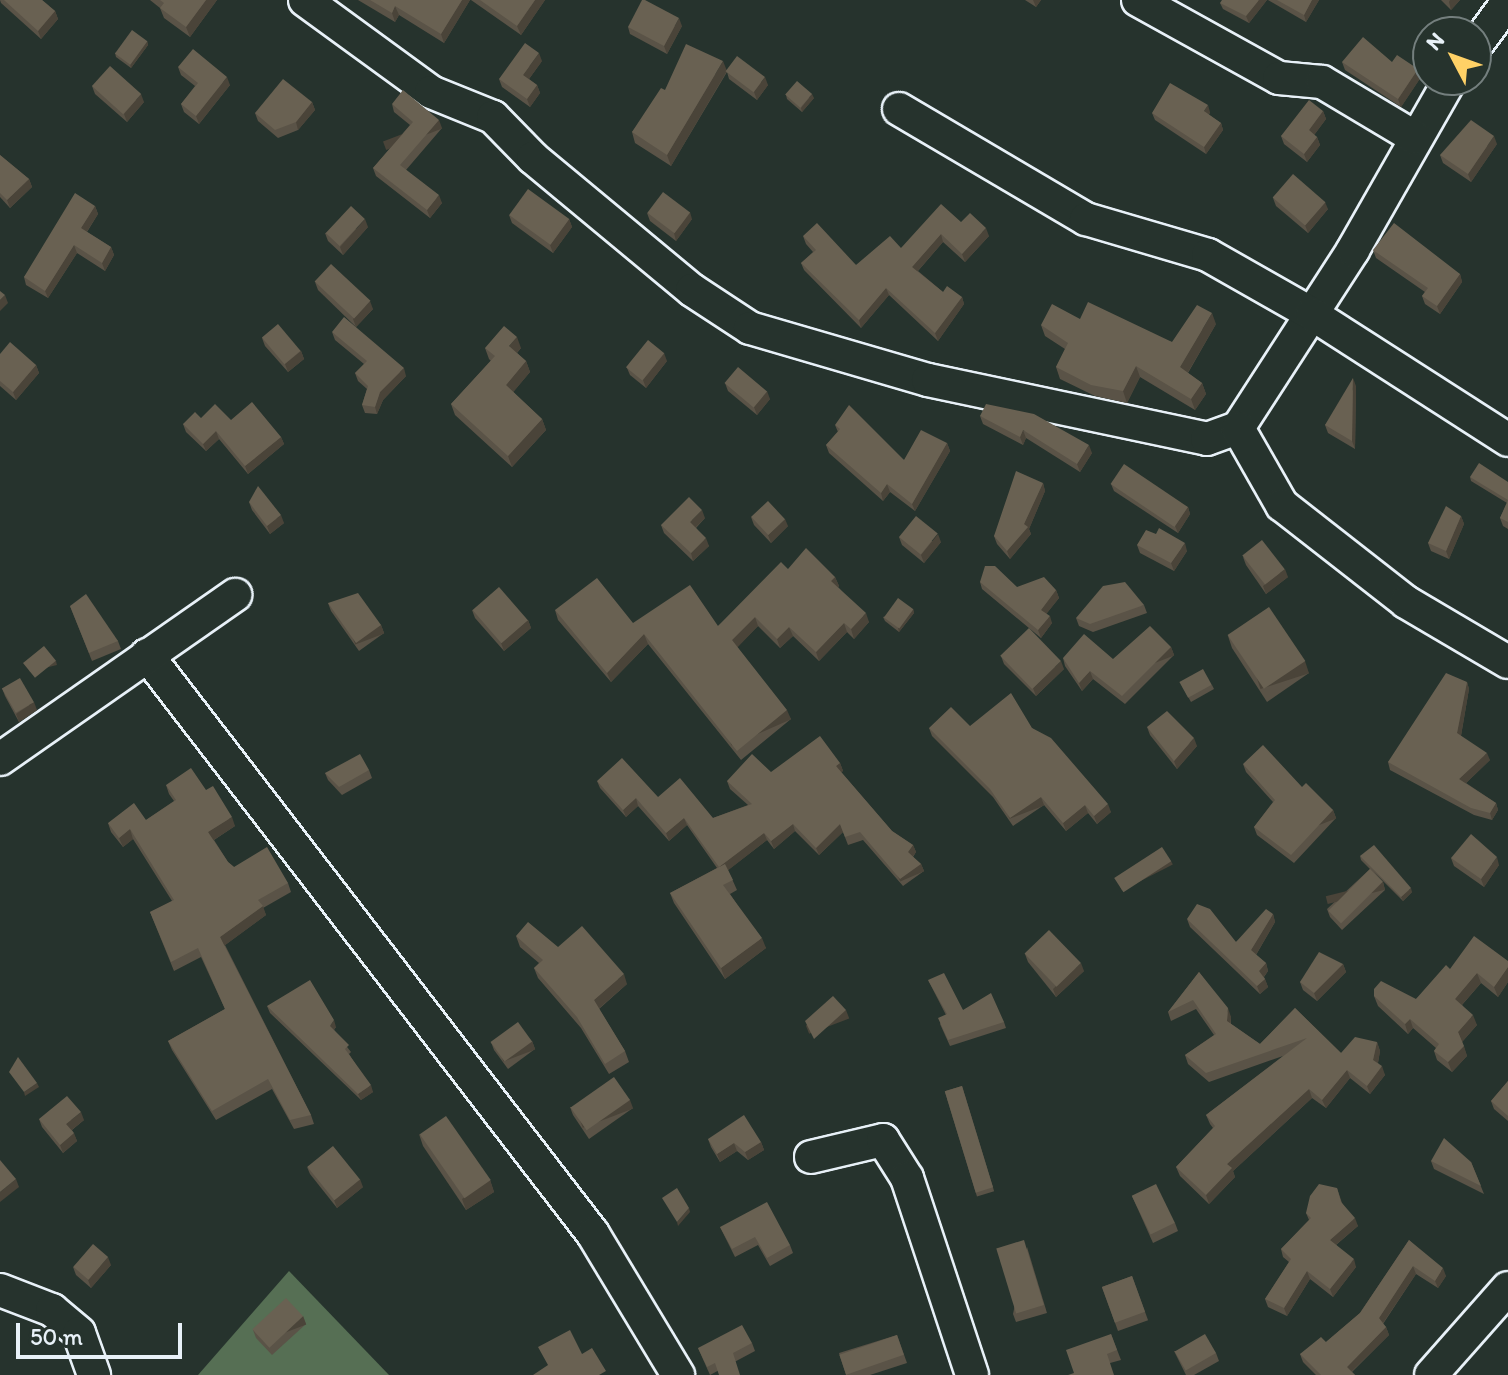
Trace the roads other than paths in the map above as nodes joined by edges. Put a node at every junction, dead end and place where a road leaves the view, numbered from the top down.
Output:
1 (305, 0) edge
2 (1138, 0) edge
3 (1508, 2) edge
4 (1492, 24) edge
5 (1441, 96) edge
6 (899, 109) dead end
7 (1416, 138) junction
8 (1312, 314) junction
9 (1238, 428) junction
10 (1508, 440) edge
11 (235, 595) dead end
12 (147, 655) junction
13 (1508, 662) edge
14 (0, 759) edge
15 (811, 1157) dead end
16 (1508, 1288) edge
17 (0, 1290) edge
18 (94, 1375) edge
19 (678, 1375) edge
20 (972, 1375) edge
21 (1431, 1375) edge

1 - 9 street
2 - 7 street
3 - 4 street
5 - 7 street
6 - 8 street
7 - 8 street
8 - 9 street
8 - 10 street
9 - 13 street
11 - 12 street
12 - 14 street
12 - 19 street
15 - 20 street
16 - 21 street
17 - 18 street

